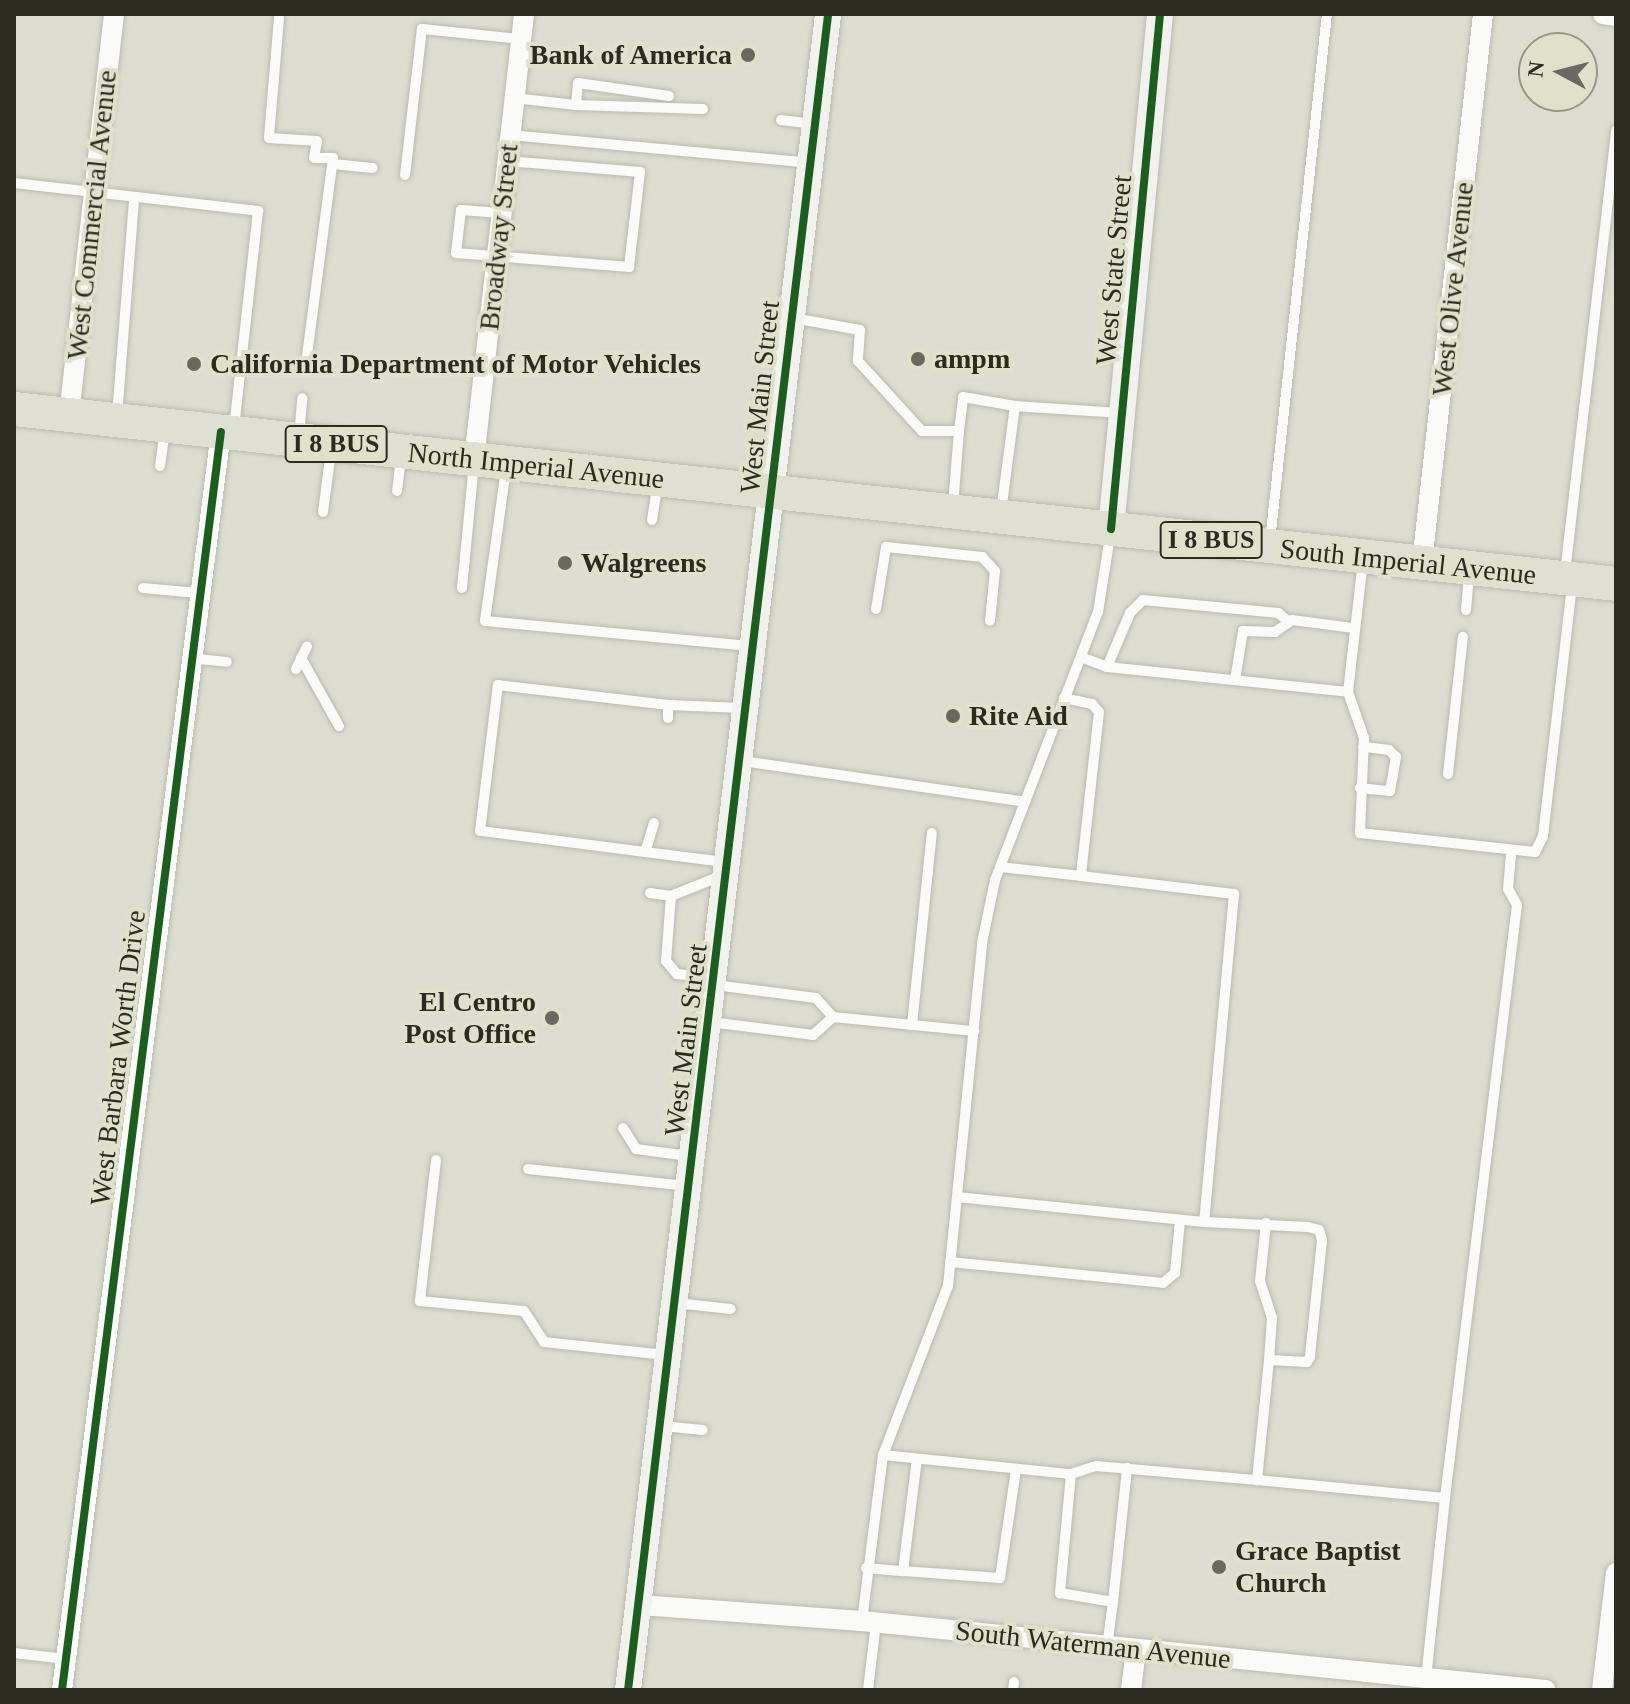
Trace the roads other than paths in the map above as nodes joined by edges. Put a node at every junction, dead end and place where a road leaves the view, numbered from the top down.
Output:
1 (114, 14) edge
2 (524, 14) edge
3 (828, 14) edge
4 (1160, 14) edge
5 (1327, 14) edge
6 (1483, 14) edge
7 (1603, 14) edge
8 (1616, 16) edge
9 (279, 18) dead end
10 (521, 39) junction
11 (669, 96) dead end
12 (514, 98) junction
13 (576, 105) junction
14 (703, 109) dead end
15 (781, 120) dead end
16 (814, 124) junction
17 (1616, 130) edge
18 (510, 135) junction
19 (507, 161) junction
20 (810, 163) junction
21 (333, 164) junction
22 (373, 168) dead end
23 (405, 175) dead end
24 (14, 183) edge
25 (94, 191) junction
26 (134, 198) junction
27 (501, 213) junction
28 (496, 257) junction
29 (791, 318) junction
30 (307, 355) dead end
31 (302, 398) dead end
32 (1015, 406) junction
33 (14, 409) edge
34 (1122, 413) junction
35 (69, 415) junction
36 (117, 420) junction
37 (166, 426) junction
38 (959, 431) junction
39 (227, 433) junction
40 (298, 440) junction
41 (332, 444) junction
42 (402, 452) junction
43 (490, 461) junction
44 (160, 466) dead end
45 (658, 480) junction
46 (397, 491) dead end
47 (771, 492) junction
48 (323, 512) dead end
49 (952, 512) junction
50 (1000, 517) junction
51 (652, 520) dead end
52 (1111, 529) junction
53 (1269, 546) junction
54 (1363, 557) junction
55 (1422, 563) junction
56 (1470, 568) junction
57 (1568, 579) junction
58 (1616, 584) edge
59 (143, 588) dead end
60 (462, 588) dead end
61 (198, 593) junction
62 (876, 609) dead end
63 (1466, 610) dead end
64 (990, 621) dead end
65 (1288, 621) junction
66 (1354, 628) junction
67 (1463, 637) dead end
68 (307, 646) dead end
69 (756, 647) junction
70 (1081, 657) junction
71 (190, 658) junction
72 (301, 658) junction
73 (227, 662) dead end
74 (1107, 667) junction
75 (296, 669) dead end
76 (1235, 680) junction
77 (1348, 692) junction
78 (1064, 698) junction
79 (668, 705) junction
80 (748, 708) junction
81 (668, 718) dead end
82 (339, 726) dead end
83 (1363, 747) junction
84 (742, 761) junction
85 (1448, 774) dead end
86 (1360, 788) junction
87 (1025, 802) junction
88 (654, 823) dead end
89 (932, 833) dead end
90 (645, 852) junction
91 (1511, 852) junction
92 (1000, 867) junction
93 (729, 868) junction
94 (1081, 876) junction
95 (650, 893) dead end
96 (671, 896) junction
97 (715, 982) junction
98 (833, 1017) junction
99 (710, 1022) junction
100 (912, 1025) junction
101 (974, 1031) junction
102 (623, 1128) dead end
103 (694, 1156) junction
104 (436, 1160) dead end
105 (528, 1169) dead end
106 (690, 1186) junction
107 (957, 1197) junction
108 (1180, 1221) junction
109 (1204, 1222) junction
110 (1266, 1223) junction
111 (950, 1262) junction
112 (676, 1303) junction
113 (731, 1309) dead end
114 (669, 1355) junction
115 (1269, 1360) junction
116 (661, 1426) junction
117 (703, 1430) dead end
118 (883, 1455) junction
119 (917, 1459) junction
120 (1127, 1468) junction
121 (1016, 1469) junction
122 (1071, 1474) junction
123 (1257, 1480) junction
124 (1445, 1498) junction
125 (866, 1568) junction
126 (903, 1571) junction
127 (1616, 1573) edge
128 (1113, 1602) junction
129 (639, 1605) junction
130 (869, 1622) junction
131 (1107, 1648) junction
132 (1136, 1651) junction
133 (14, 1653) edge
134 (66, 1659) junction
135 (1426, 1678) junction
136 (62, 1690) edge
137 (628, 1690) edge
138 (868, 1690) edge
139 (1131, 1690) edge
140 (1546, 1690) edge
141 (1602, 1690) edge

1 - 25 street, West Commercial Avenue
2 - 10 street, Broadway Street
3 - 16 street, West Main Street
4 - 34 street, West State Street
5 - 53 lane
6 - 55 street, West Olive Avenue
7 - 8 street
9 - 21 lane
10 - 12 street, Broadway Street
10 - 23 lane
11 - 13 lane
12 - 13 lane
12 - 18 street, Broadway Street
13 - 14 lane
15 - 16 lane
16 - 20 street, West Main Street
17 - 57 lane
18 - 19 street, Broadway Street
18 - 20 lane
19 - 27 street, Broadway Street
19 - 28 lane
20 - 29 street, West Main Street
21 - 22 lane
21 - 30 lane
24 - 25 lane
25 - 26 lane
25 - 35 street, West Commercial Avenue
26 - 36 lane
26 - 39 lane
27 - 28 street, Broadway Street
27 - 28 lane
28 - 43 street, Broadway Street
29 - 38 lane
29 - 47 street, West Main Street
31 - 40 lane
32 - 34 lane
32 - 38 lane
32 - 50 lane
33 - 35 highway, North Imperial Avenue / I 8 BUS
34 - 52 street, West State Street
35 - 36 highway, North Imperial Avenue / I 8 BUS
36 - 37 highway, North Imperial Avenue / I 8 BUS
37 - 39 highway, North Imperial Avenue / I 8 BUS
37 - 44 lane
38 - 49 lane
39 - 40 highway, North Imperial Avenue / I 8 BUS
39 - 61 street, West Barbara Worth Drive
40 - 41 highway, North Imperial Avenue / I 8 BUS
41 - 42 highway, North Imperial Avenue / I 8 BUS
41 - 48 lane
42 - 43 highway, North Imperial Avenue / I 8 BUS
42 - 46 lane
43 - 45 highway, North Imperial Avenue / I 8 BUS
43 - 60 lane
43 - 69 lane
45 - 47 highway, North Imperial Avenue / I 8 BUS
45 - 51 lane
47 - 49 highway, South Imperial Avenue / I 8 BUS
47 - 69 street, West Main Street
49 - 50 highway, South Imperial Avenue / I 8 BUS
50 - 52 highway, South Imperial Avenue / I 8 BUS
52 - 53 highway, South Imperial Avenue / I 8 BUS
52 - 70 lane
53 - 54 highway, South Imperial Avenue / I 8 BUS
54 - 55 highway, South Imperial Avenue / I 8 BUS
54 - 66 lane
55 - 56 highway, South Imperial Avenue / I 8 BUS
56 - 57 highway, South Imperial Avenue / I 8 BUS
56 - 63 lane
57 - 58 highway, South Imperial Avenue / I 8 BUS
57 - 91 lane
59 - 61 lane
61 - 71 street, West Barbara Worth Drive
62 - 64 lane
65 - 66 lane
65 - 74 lane
65 - 76 lane
66 - 77 lane
67 - 85 lane
68 - 72 lane
69 - 80 street, West Main Street
70 - 74 lane
70 - 78 lane
71 - 73 lane
71 - 134 street, West Barbara Worth Drive
72 - 75 lane
72 - 82 lane
74 - 76 lane
76 - 77 lane
77 - 83 lane
78 - 87 lane
78 - 94 lane
79 - 80 lane
79 - 81 lane
79 - 90 lane
80 - 84 street, West Main Street
83 - 86 lane
83 - 86 lane
84 - 87 lane
84 - 93 street, West Main Street
86 - 91 lane
87 - 92 lane
88 - 90 lane
89 - 100 lane
90 - 93 lane
91 - 124 lane
92 - 94 lane
92 - 101 lane
93 - 96 lane
93 - 97 street, West Main Street
94 - 109 lane
95 - 96 lane
96 - 97 lane
97 - 98 lane
97 - 99 street, West Main Street
98 - 99 lane
98 - 100 lane
99 - 103 street, West Main Street
100 - 101 lane
101 - 107 lane
102 - 103 lane
103 - 106 street, West Main Street
104 - 114 lane
105 - 106 lane
106 - 112 street, West Main Street
107 - 108 lane
107 - 111 lane
108 - 109 lane
108 - 111 lane
109 - 110 lane
110 - 115 lane
110 - 115 lane
111 - 118 lane
112 - 113 lane
112 - 114 street, West Main Street
114 - 116 street, West Main Street
115 - 123 lane
116 - 117 lane
116 - 129 street, West Main Street
118 - 119 lane
118 - 125 lane
119 - 121 lane
119 - 126 lane
120 - 122 lane
120 - 123 lane
120 - 128 lane
121 - 122 lane
121 - 126 lane
122 - 128 lane
123 - 124 lane
124 - 135 lane
125 - 126 lane
125 - 130 lane
127 - 141 street
128 - 131 lane
129 - 130 street, South Waterman Avenue
129 - 137 street, West Main Street
130 - 131 street, South Waterman Avenue
130 - 138 lane
131 - 132 street, South Waterman Avenue
132 - 135 street, South Waterman Avenue
132 - 139 street
133 - 134 lane
134 - 136 street, West Barbara Worth Drive
135 - 140 street, South Waterman Avenue

